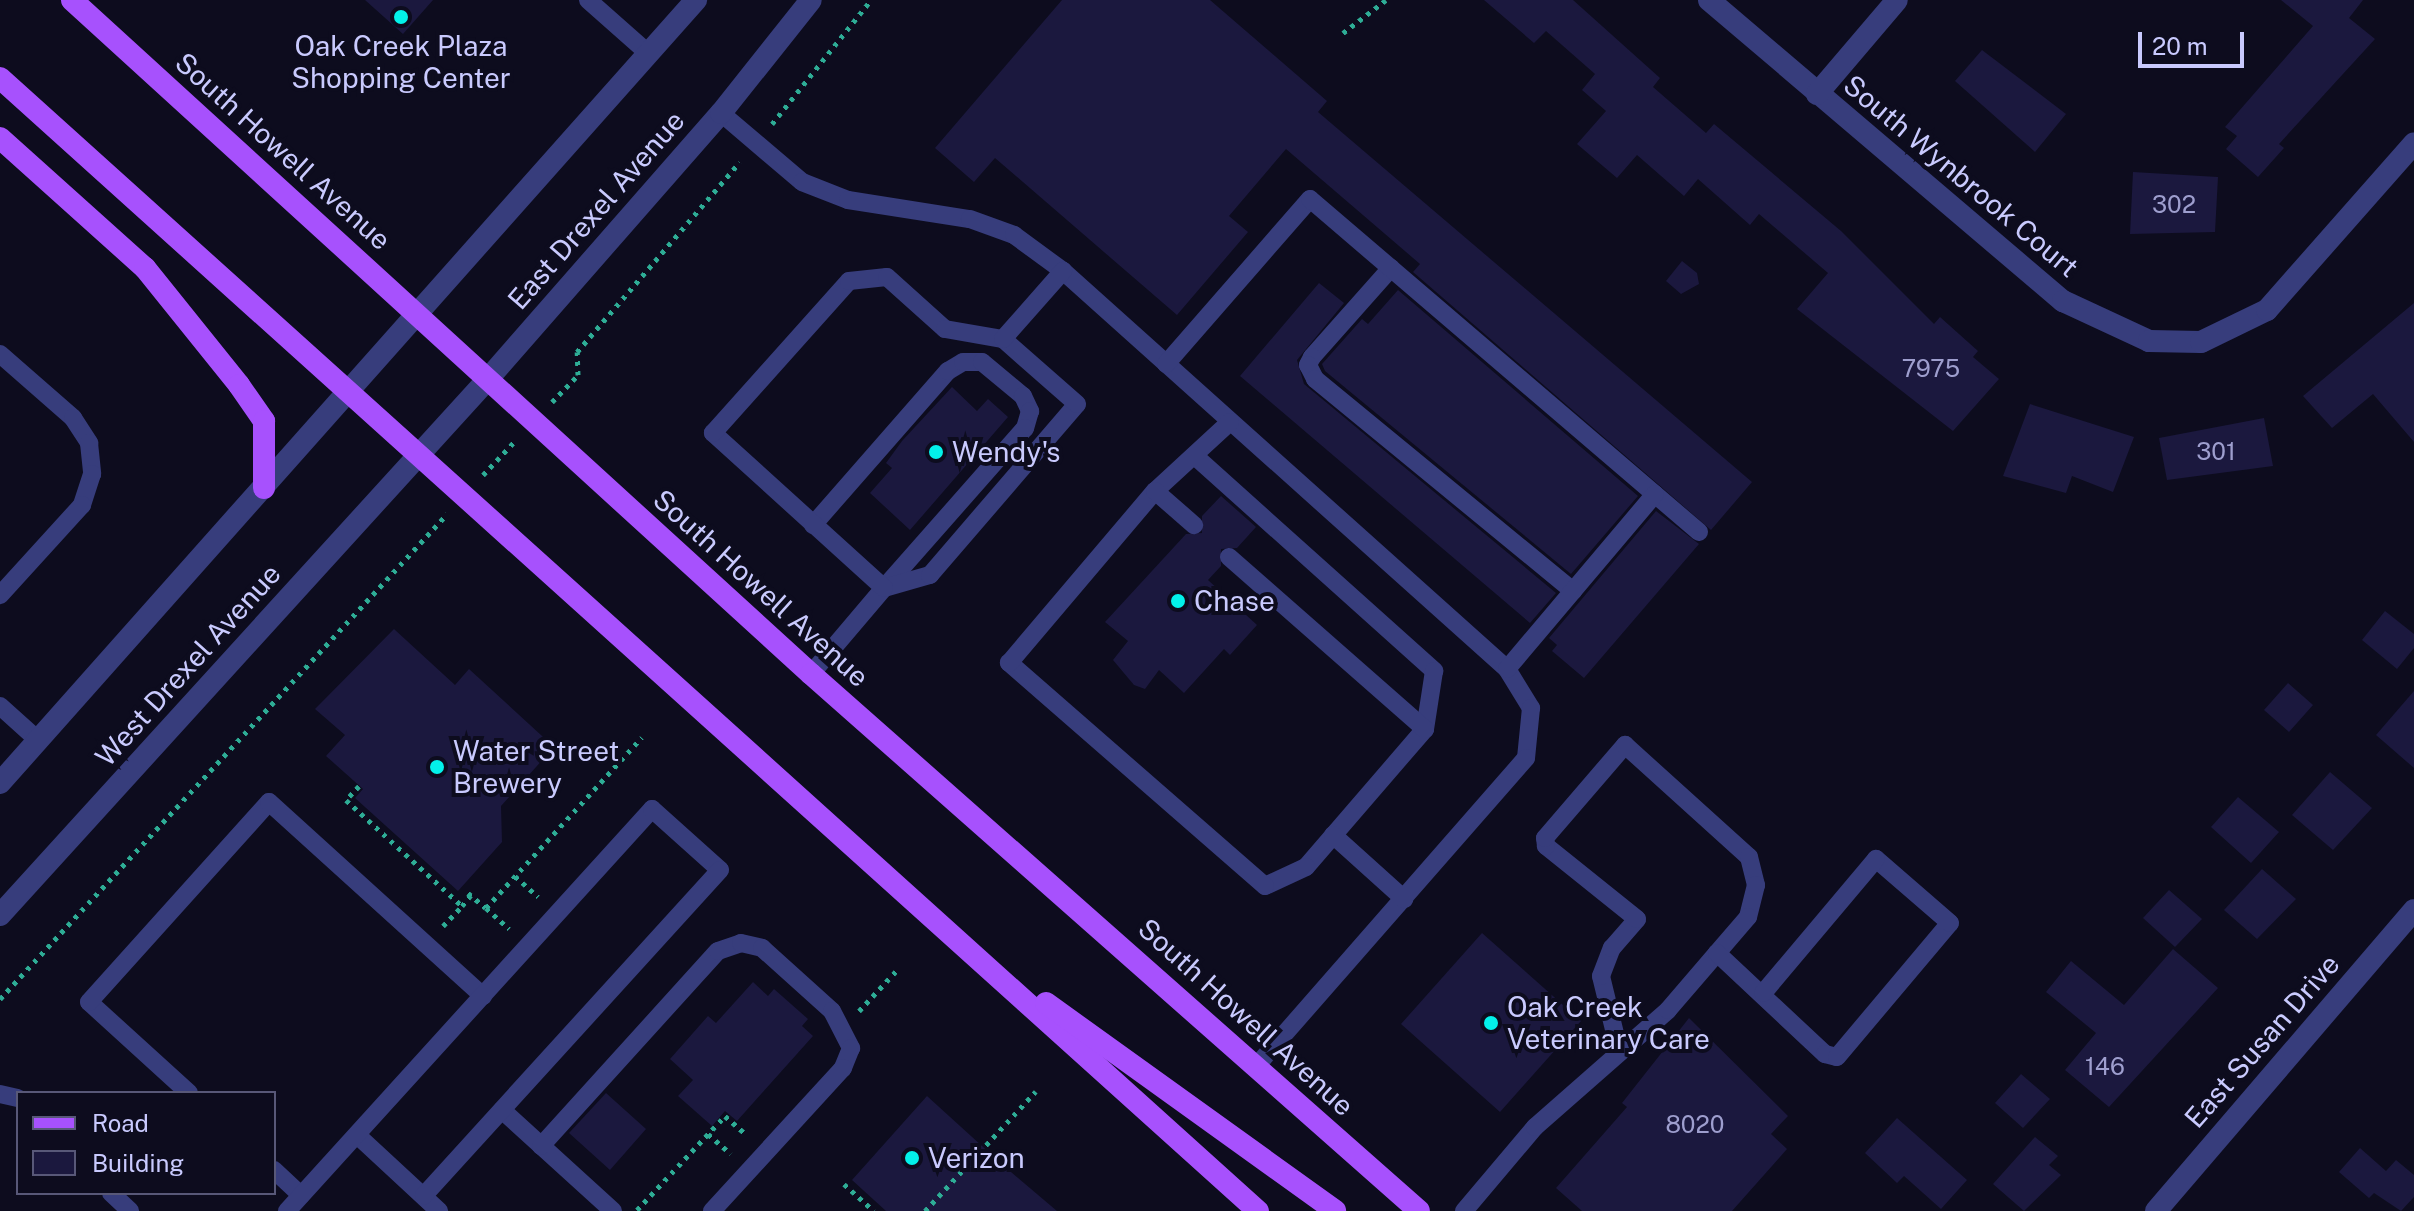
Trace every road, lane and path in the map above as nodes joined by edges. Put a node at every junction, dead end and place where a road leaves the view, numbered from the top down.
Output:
1 (72, 0) edge
2 (588, 0) edge
3 (696, 0) edge
4 (811, 0) edge
5 (871, 0) edge
6 (1386, 0) edge
7 (1709, 0) edge
8 (1897, 0) edge
9 (1343, 33) dead end
10 (648, 53) junction
11 (0, 78) edge
12 (1817, 94) junction
13 (721, 113) junction
14 (0, 138) edge
15 (756, 143) junction
16 (2414, 143) edge
17 (1391, 268) junction
18 (1063, 271) junction
19 (419, 316) junction
20 (1003, 339) junction
21 (0, 354) edge
22 (1166, 364) junction
23 (487, 380) junction
24 (352, 391) junction
25 (532, 422) junction
26 (1230, 422) junction
27 (420, 455) junction
28 (1197, 458) junction
29 (264, 488) junction
30 (1155, 491) junction
31 (1655, 494) junction
32 (463, 496) junction
33 (813, 525) junction
34 (1194, 525) dead end
35 (1699, 532) dead end
36 (1229, 557) dead end
37 (884, 588) junction
38 (1573, 591) junction
39 (0, 595) edge
40 (1507, 669) junction
41 (811, 674) junction
42 (0, 706) edge
43 (1425, 729) junction
44 (642, 737) dead end
45 (39, 741) junction
46 (0, 783) edge
47 (359, 786) dead end
48 (1333, 835) junction
49 (1404, 899) junction
50 (2414, 910) edge
51 (0, 915) edge
52 (1717, 953) junction
53 (982, 959) junction
54 (899, 968) dead end
55 (1763, 993) junction
56 (483, 996) junction
57 (0, 999) edge
58 (853, 1017) dead end
59 (1619, 1050) junction
60 (1256, 1066) junction
61 (187, 1091) edge
62 (1036, 1091) dead end
63 (502, 1110) junction
64 (756, 1125) dead end
65 (357, 1135) junction
66 (541, 1146) junction
67 (276, 1172) edge
68 (844, 1184) dead end
69 (113, 1195) edge
70 (301, 1195) junction
71 (424, 1195) junction
72 (639, 1209) dead end
73 (130, 1211) edge
74 (287, 1211) edge
75 (439, 1211) edge
76 (613, 1211) edge
77 (712, 1211) edge
78 (874, 1211) edge
79 (925, 1211) edge
80 (1258, 1211) edge
81 (1335, 1211) edge
82 (1419, 1211) edge
83 (1464, 1211) edge
84 (2156, 1211) edge

1 - 19 main road, South Howell Avenue
2 - 10 lane
3 - 10 street
4 - 13 street, East Drexel Avenue
5 - 15 path
6 - 9 path
7 - 12 street, South Wynbrook Court
8 - 12 street
10 - 19 street
11 - 24 main road
12 - 16 street, South Wynbrook Court
13 - 15 lane
13 - 23 street, East Drexel Avenue
14 - 29 main road
15 - 18 lane
15 - 25 path
17 - 22 lane
17 - 31 lane
17 - 38 lane
18 - 20 lane
18 - 22 lane
19 - 23 main road, South Howell Avenue
19 - 24 street
20 - 33 lane
20 - 37 lane
21 - 39 lane
22 - 26 lane
23 - 25 main road, South Howell Avenue
23 - 27 street, East Drexel Avenue
24 - 27 main road
24 - 29 street
25 - 32 path
25 - 41 main road, South Howell Avenue
26 - 28 lane
26 - 40 lane
27 - 32 main road
27 - 51 street, West Drexel Avenue
28 - 30 lane
28 - 43 lane
29 - 45 street
30 - 34 lane
30 - 48 lane
31 - 35 lane
31 - 38 lane
32 - 53 main road
32 - 57 path
33 - 37 lane
33 - 37 lane
36 - 43 lane
37 - 41 lane
38 - 40 lane
40 - 49 lane
41 - 60 main road, South Howell Avenue
42 - 45 lane
43 - 48 lane
44 - 47 path
45 - 46 street
48 - 49 lane
49 - 60 lane
50 - 84 street, East Susan Drive
52 - 55 lane
52 - 59 lane
52 - 59 lane
53 - 80 main road
53 - 81 main road
54 - 58 path
55 - 55 lane
56 - 61 lane
56 - 63 lane
56 - 65 lane
59 - 83 lane
60 - 82 main road, South Howell Avenue
62 - 79 path
63 - 66 lane
63 - 71 lane
64 - 72 path
65 - 70 lane
65 - 71 lane
66 - 76 lane
66 - 77 lane
67 - 70 lane
68 - 78 path
69 - 73 lane
70 - 74 lane
71 - 75 lane

